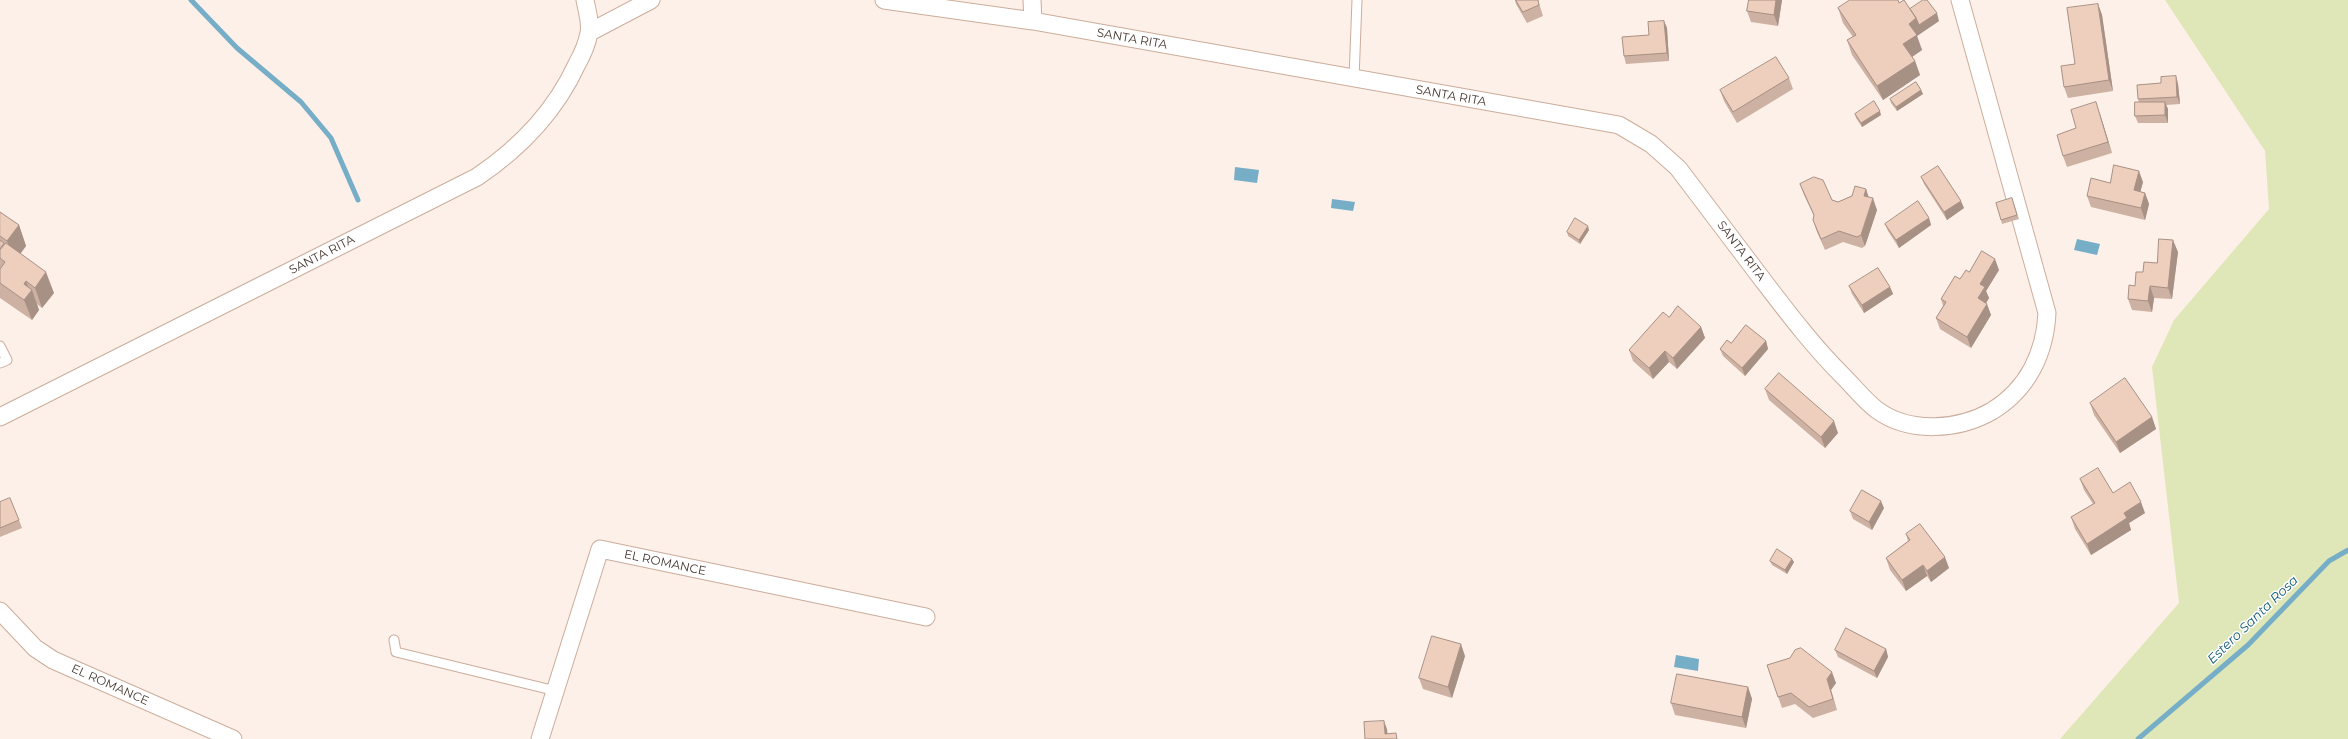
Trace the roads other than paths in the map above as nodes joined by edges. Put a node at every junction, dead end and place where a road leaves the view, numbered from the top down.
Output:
1 (586, 0) edge
2 (651, 0) edge
3 (884, 0) edge
4 (1032, 0) edge
5 (1357, 0) edge
6 (1960, 0) edge
7 (1033, 21) junction
8 (590, 32) junction
9 (1354, 79) junction
10 (0, 346) edge
11 (0, 363) edge
12 (0, 417) edge
13 (0, 611) edge
14 (926, 618) dead end
15 (394, 640) dead end
16 (556, 691) junction
17 (234, 739) edge
18 (540, 739) edge

1 - 8 street, SANTA RITA
2 - 8 street
3 - 7 street, SANTA RITA
4 - 7 street
5 - 9 lane
6 - 9 street, SANTA RITA
7 - 9 street, SANTA RITA
8 - 12 street, SANTA RITA
10 - 11 lane
13 - 17 street, EL ROMANCE
14 - 16 street, EL ROMANCE
15 - 16 lane
16 - 18 street, EL ROMANCE

